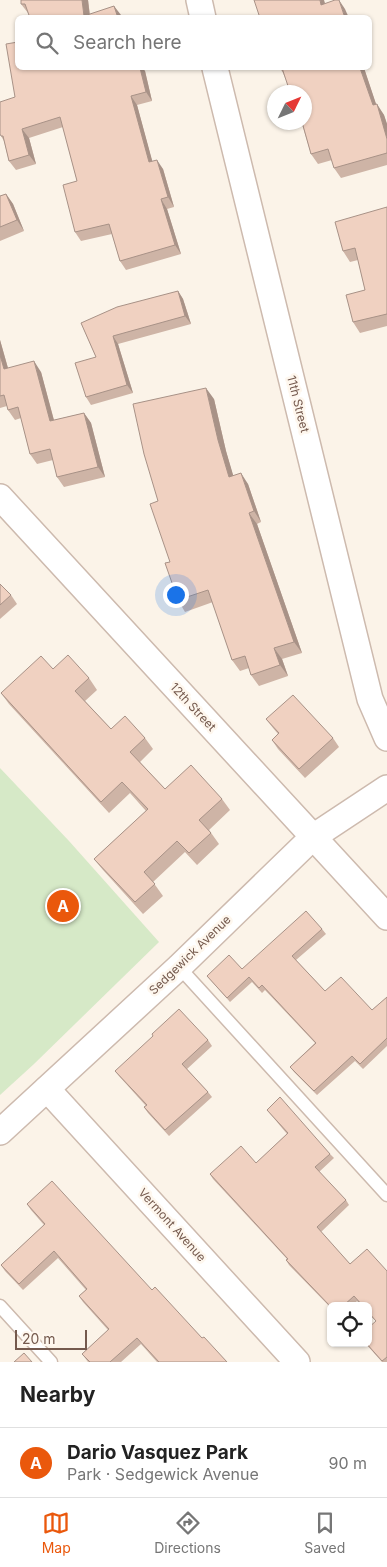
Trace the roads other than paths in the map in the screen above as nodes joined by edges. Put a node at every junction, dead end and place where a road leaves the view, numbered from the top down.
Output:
1 (199, 0) edge
2 (202, 15) edge
3 (215, 70) edge
4 (0, 497) edge
5 (387, 738) edge
6 (387, 788) edge
7 (313, 837) junction
8 (387, 917) edge
9 (179, 967) junction
10 (47, 1089) junction
11 (0, 1132) edge
12 (387, 1195) edge
13 (0, 1306) edge
14 (51, 1362) edge
15 (297, 1362) edge

1 - 2 street
3 - 5 street, 11th Street
4 - 7 street, 12th Street
6 - 7 street, Sedgewick Avenue
7 - 8 street, 12th Street
7 - 9 street, Sedgewick Avenue
9 - 10 street, Sedgewick Avenue
9 - 12 lane
10 - 11 street, Sedgewick Avenue
10 - 15 street, Vermont Avenue
13 - 14 lane

